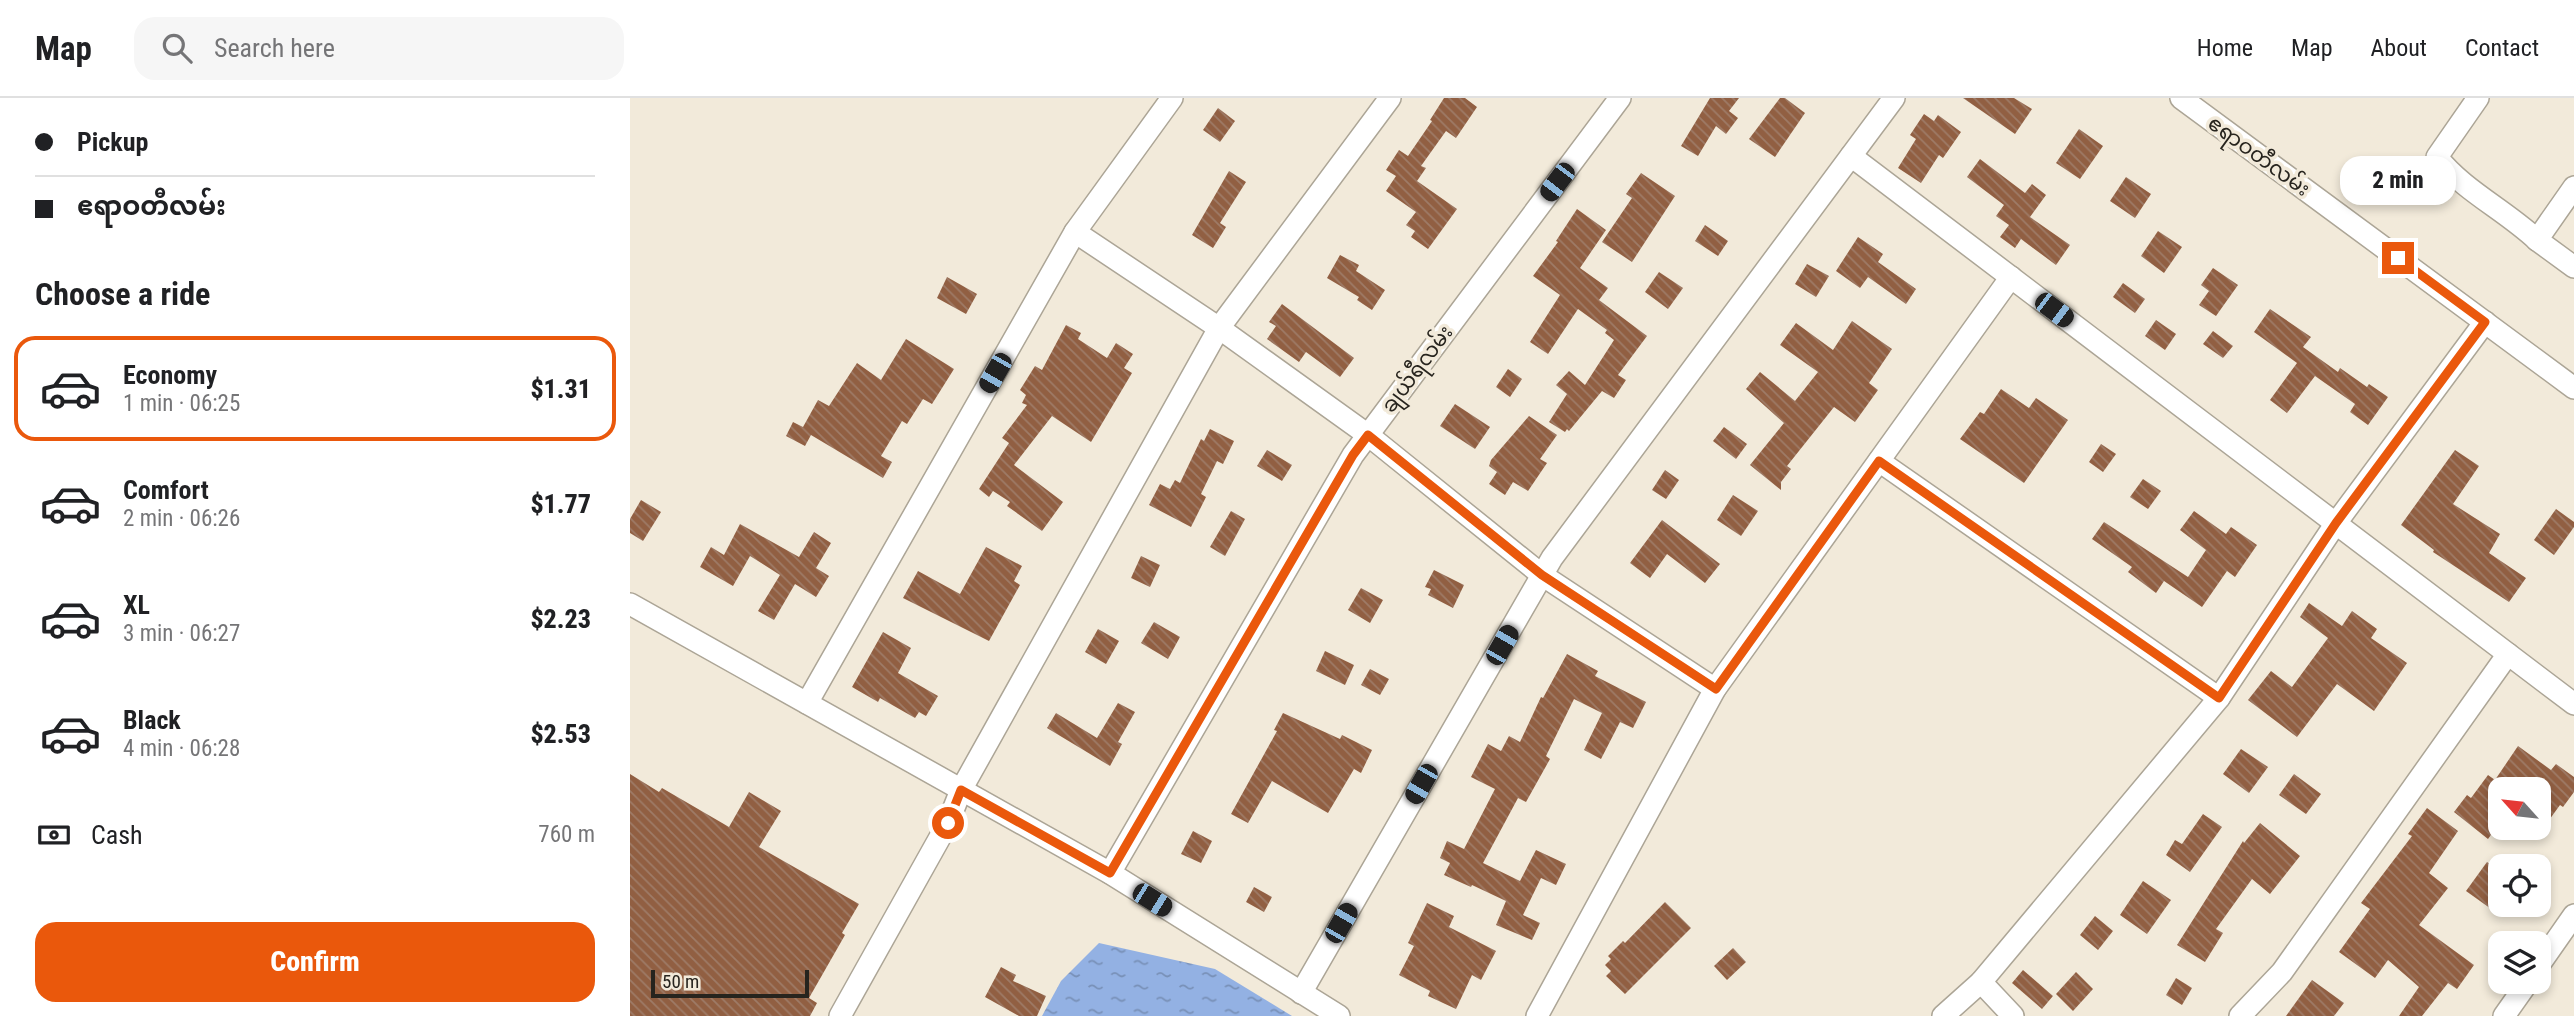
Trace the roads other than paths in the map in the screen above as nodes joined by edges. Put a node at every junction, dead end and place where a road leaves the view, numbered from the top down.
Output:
1 (1172, 98) edge
2 (1390, 98) edge
3 (1620, 98) edge
4 (1894, 98) edge
5 (2181, 98) edge
6 (2479, 98) edge
7 (1851, 156) junction
8 (2574, 187) edge
9 (1075, 232) junction
10 (2537, 240) junction
11 (2574, 267) edge
12 (2011, 277) junction
13 (2485, 322) junction
14 (1219, 328) junction
15 (2574, 388) edge
16 (1368, 435) junction
17 (1879, 461) junction
18 (2336, 523) junction
19 (1542, 575) junction
20 (630, 604) edge
21 (2508, 654) junction
22 (1716, 689) junction
23 (2219, 698) junction
24 (807, 703) junction
25 (2574, 704) edge
26 (961, 790) junction
27 (1110, 873) junction
28 (2574, 915) edge
29 (2551, 948) edge
30 (1981, 982) junction
31 (1301, 993) junction
32 (2520, 994) edge
33 (840, 1016) edge
34 (1339, 1016) edge
35 (1537, 1016) edge
36 (1943, 1016) edge
37 (2012, 1016) edge
38 (2239, 1016) edge
39 (2504, 1016) edge

1 - 9 street
2 - 14 street
3 - 16 street, ချယ်ရီလမ်း
4 - 7 street
5 - 13 street, ဧရာဝတီလမ်း
6 - 10 street
7 - 12 street
7 - 19 street
8 - 10 street
9 - 14 street
9 - 24 street
10 - 11 street
12 - 17 street
12 - 18 street
13 - 15 street, ဧရာဝတီလမ်း
13 - 18 street
14 - 16 street
14 - 26 street
16 - 19 street
16 - 27 street, ချယ်ရီလမ်း
17 - 22 street
17 - 23 street
18 - 21 street
18 - 23 street
19 - 22 street
19 - 31 street
20 - 24 street
21 - 25 street
21 - 38 street
22 - 35 street
23 - 30 street
24 - 26 street
26 - 27 street
26 - 33 street
27 - 31 street
28 - 29 street
30 - 36 street
30 - 37 street
31 - 34 street
32 - 39 street

